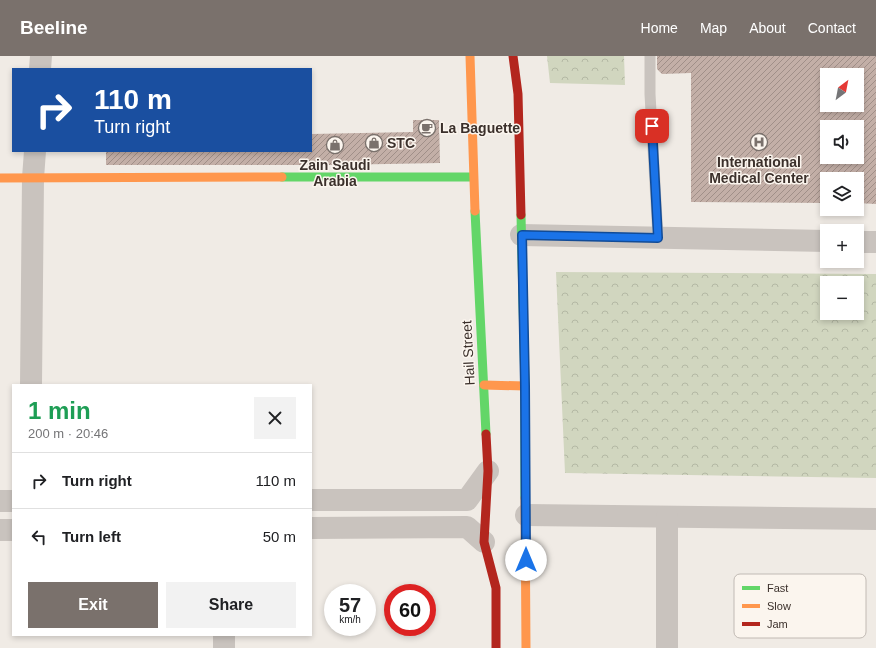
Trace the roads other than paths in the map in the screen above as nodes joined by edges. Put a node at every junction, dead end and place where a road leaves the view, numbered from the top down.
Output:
1 (41, 56) edge
2 (470, 56) edge
3 (513, 56) edge
4 (650, 56) edge
5 (40, 68) edge
6 (35, 152) edge
7 (473, 177) junction
8 (0, 178) edge
9 (34, 178) junction
10 (522, 235) junction
11 (658, 238) junction
12 (820, 241) edge
13 (864, 242) edge
14 (876, 242) edge
15 (31, 384) edge
16 (484, 385) junction
17 (525, 386) junction
18 (488, 471) junction
19 (312, 500) edge
20 (12, 501) edge
21 (0, 502) edge
22 (526, 516) junction
23 (667, 517) junction
24 (876, 519) edge
25 (312, 528) edge
26 (0, 530) edge
27 (12, 530) edge
28 (484, 542) junction
29 (224, 636) edge
30 (224, 648) edge
31 (496, 648) edge
32 (526, 648) edge
33 (667, 648) edge

1 - 5 street
2 - 7 main road, Hail Street
3 - 10 main road
4 - 11 lane
6 - 9 street
7 - 9 main road
7 - 16 main road, Hail Street
8 - 9 main road
9 - 15 street
10 - 11 street
10 - 17 main road
11 - 12 street
13 - 14 street
16 - 17 main road
16 - 18 main road, Hail Street
17 - 22 main road
18 - 19 street
18 - 28 main road, Hail Street
20 - 21 street
22 - 23 street
22 - 32 main road
23 - 24 street
23 - 33 street
25 - 28 street
26 - 27 street
28 - 31 main road, Hail Street
29 - 30 street

